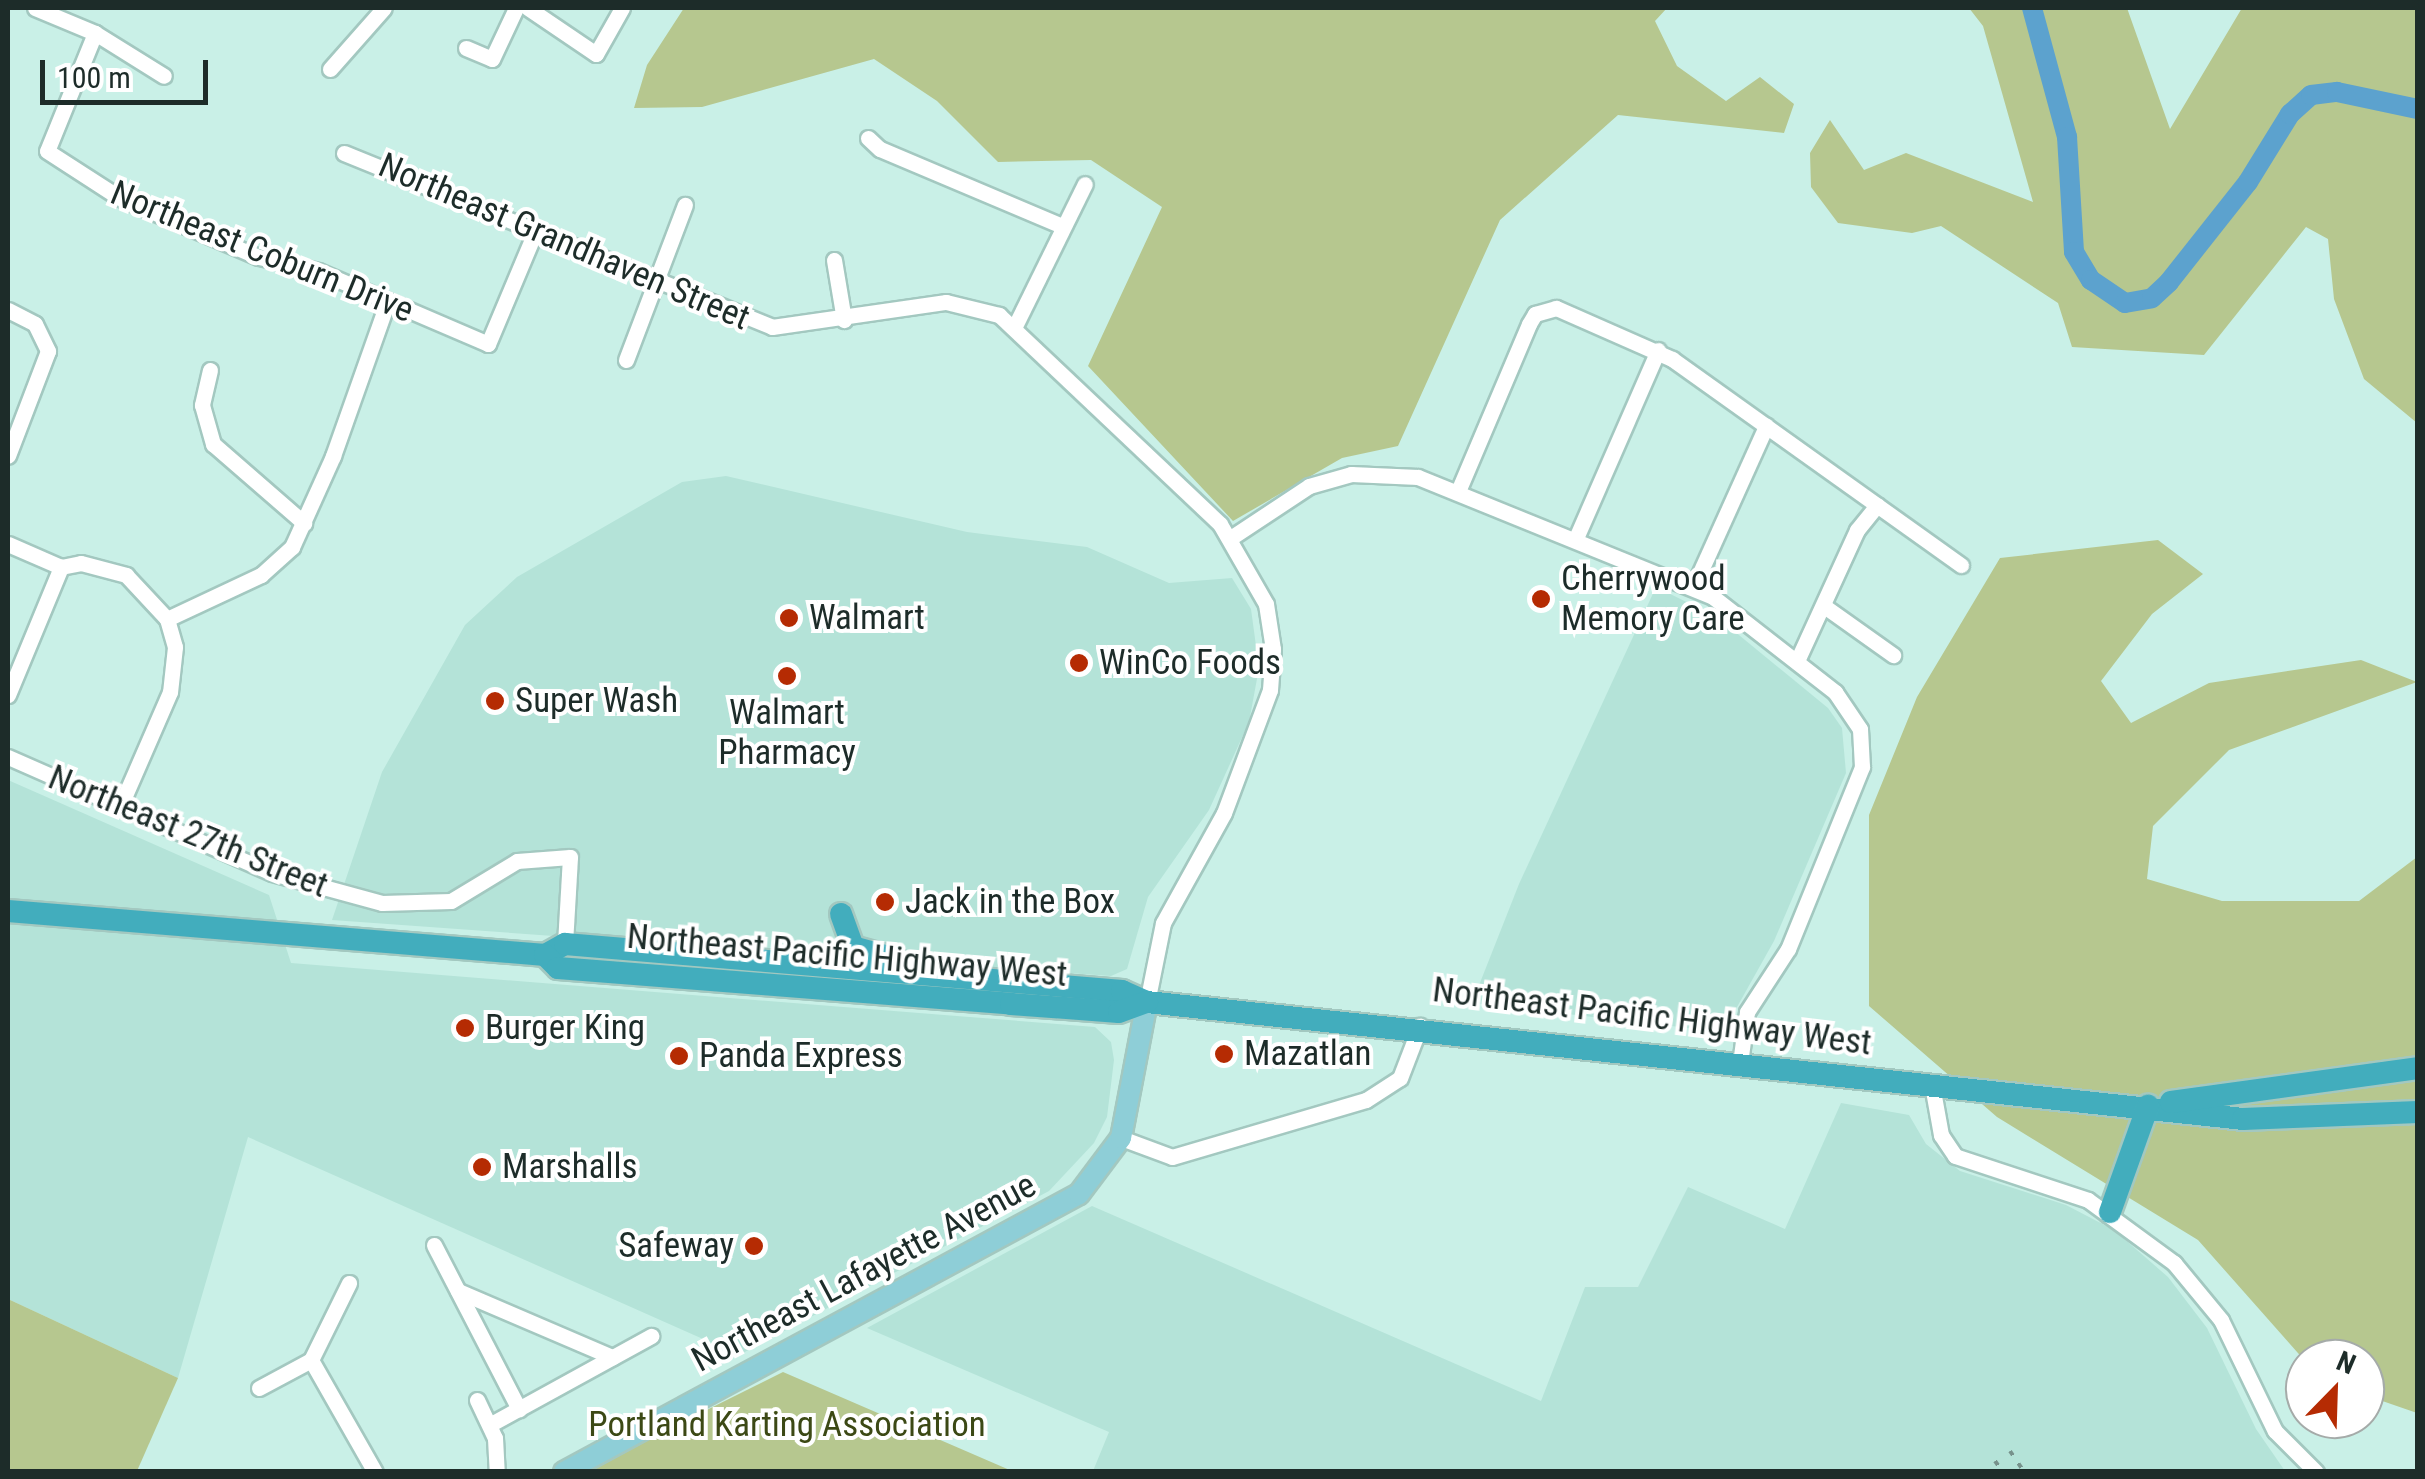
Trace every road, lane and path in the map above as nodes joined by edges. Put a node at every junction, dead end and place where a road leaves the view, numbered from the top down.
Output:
1 (35, 8) edge
2 (384, 8) edge
3 (516, 8) edge
4 (528, 8) edge
5 (622, 8) edge
6 (95, 33) junction
7 (466, 48) dead end
8 (330, 70) dead end
9 (164, 76) dead end
10 (868, 138) dead end
11 (344, 153) dead end
12 (1085, 184) dead end
13 (686, 204) dead end
14 (1062, 226) junction
15 (536, 230) junction
16 (834, 260) dead end
17 (654, 280) junction
18 (388, 301) junction
19 (8, 310) edge
20 (844, 320) junction
21 (1015, 326) junction
22 (1658, 350) junction
23 (626, 360) dead end
24 (210, 370) dead end
25 (1766, 426) junction
26 (8, 456) edge
27 (1459, 490) junction
28 (1877, 505) junction
29 (304, 523) junction
30 (1232, 538) junction
31 (1576, 538) junction
32 (8, 544) edge
33 (1961, 566) dead end
34 (61, 568) junction
35 (1693, 588) junction
36 (1824, 606) junction
37 (166, 619) junction
38 (1893, 655) dead end
39 (1797, 661) junction
40 (8, 695) edge
41 (8, 757) edge
42 (120, 807) junction
43 (8, 912) edge
44 (841, 914) dead end
45 (555, 949) junction
46 (816, 964) junction
47 (968, 979) junction
48 (724, 981) junction
49 (996, 981) junction
50 (823, 989) junction
51 (1147, 1002) junction
52 (1420, 1026) junction
53 (1740, 1063) junction
54 (2418, 1068) edge
55 (1932, 1085) junction
56 (2148, 1106) junction
57 (2415, 1112) edge
58 (1121, 1138) junction
59 (2110, 1212) junction
60 (434, 1246) dead end
61 (349, 1283) dead end
62 (458, 1292) junction
63 (651, 1336) dead end
64 (612, 1357) junction
65 (312, 1360) junction
66 (259, 1388) dead end
67 (477, 1400) dead end
68 (519, 1409) junction
69 (490, 1424) junction
70 (375, 1472) edge
71 (497, 1472) edge
72 (564, 1472) edge
73 (2316, 1472) edge

1 - 6 street
2 - 8 street
3 - 7 street
4 - 5 street
6 - 9 street
6 - 18 street, Northeast Coburn Drive
10 - 14 street
11 - 15 street, Northeast Grandhaven Street
12 - 14 street
13 - 17 street
14 - 21 street
15 - 17 street, Northeast Grandhaven Street
15 - 18 street, Northeast Coburn Drive
16 - 20 street
17 - 20 street, Northeast Grandhaven Street
17 - 23 street
18 - 29 street
19 - 26 street
20 - 21 street, Northeast Grandhaven Street
21 - 30 street, Northeast Grandhaven Street
22 - 25 street
22 - 27 street
22 - 31 street
24 - 29 street
25 - 28 street
25 - 35 street
27 - 30 street
27 - 31 street
28 - 33 street
28 - 36 street
29 - 37 street
30 - 51 street, Northeast Grandhaven Street
31 - 35 street
32 - 34 street
34 - 37 street
34 - 40 street
35 - 39 street
36 - 38 street
36 - 39 street
37 - 42 street
39 - 53 street
41 - 42 street, Northeast 27th Street
42 - 45 street, Northeast 27th Street
43 - 45 highway, Northeast Pacific Highway West
44 - 49 highway
45 - 46 highway, Northeast Pacific Highway West
45 - 48 highway, Northeast Pacific Highway West
46 - 47 highway, Northeast Pacific Highway West
46 - 48 highway
47 - 49 highway, Northeast Pacific Highway West
47 - 50 highway
48 - 50 highway, Northeast Pacific Highway West
49 - 51 highway, Northeast Pacific Highway West
50 - 51 highway, Northeast Pacific Highway West
51 - 52 highway, Northeast Pacific Highway West
51 - 58 main road, Northeast Lafayette Avenue
52 - 53 highway, Northeast Pacific Highway West
52 - 58 street
53 - 55 highway, Northeast Pacific Highway West
54 - 56 highway
55 - 56 highway, Northeast Pacific Highway West
55 - 59 street
56 - 57 highway
56 - 59 highway
58 - 72 main road, Northeast Lafayette Avenue
59 - 73 street
60 - 62 street
61 - 65 street
62 - 64 street
62 - 68 street
63 - 64 street
64 - 68 street
65 - 66 street
65 - 70 street
67 - 69 street
68 - 69 street
69 - 71 street

